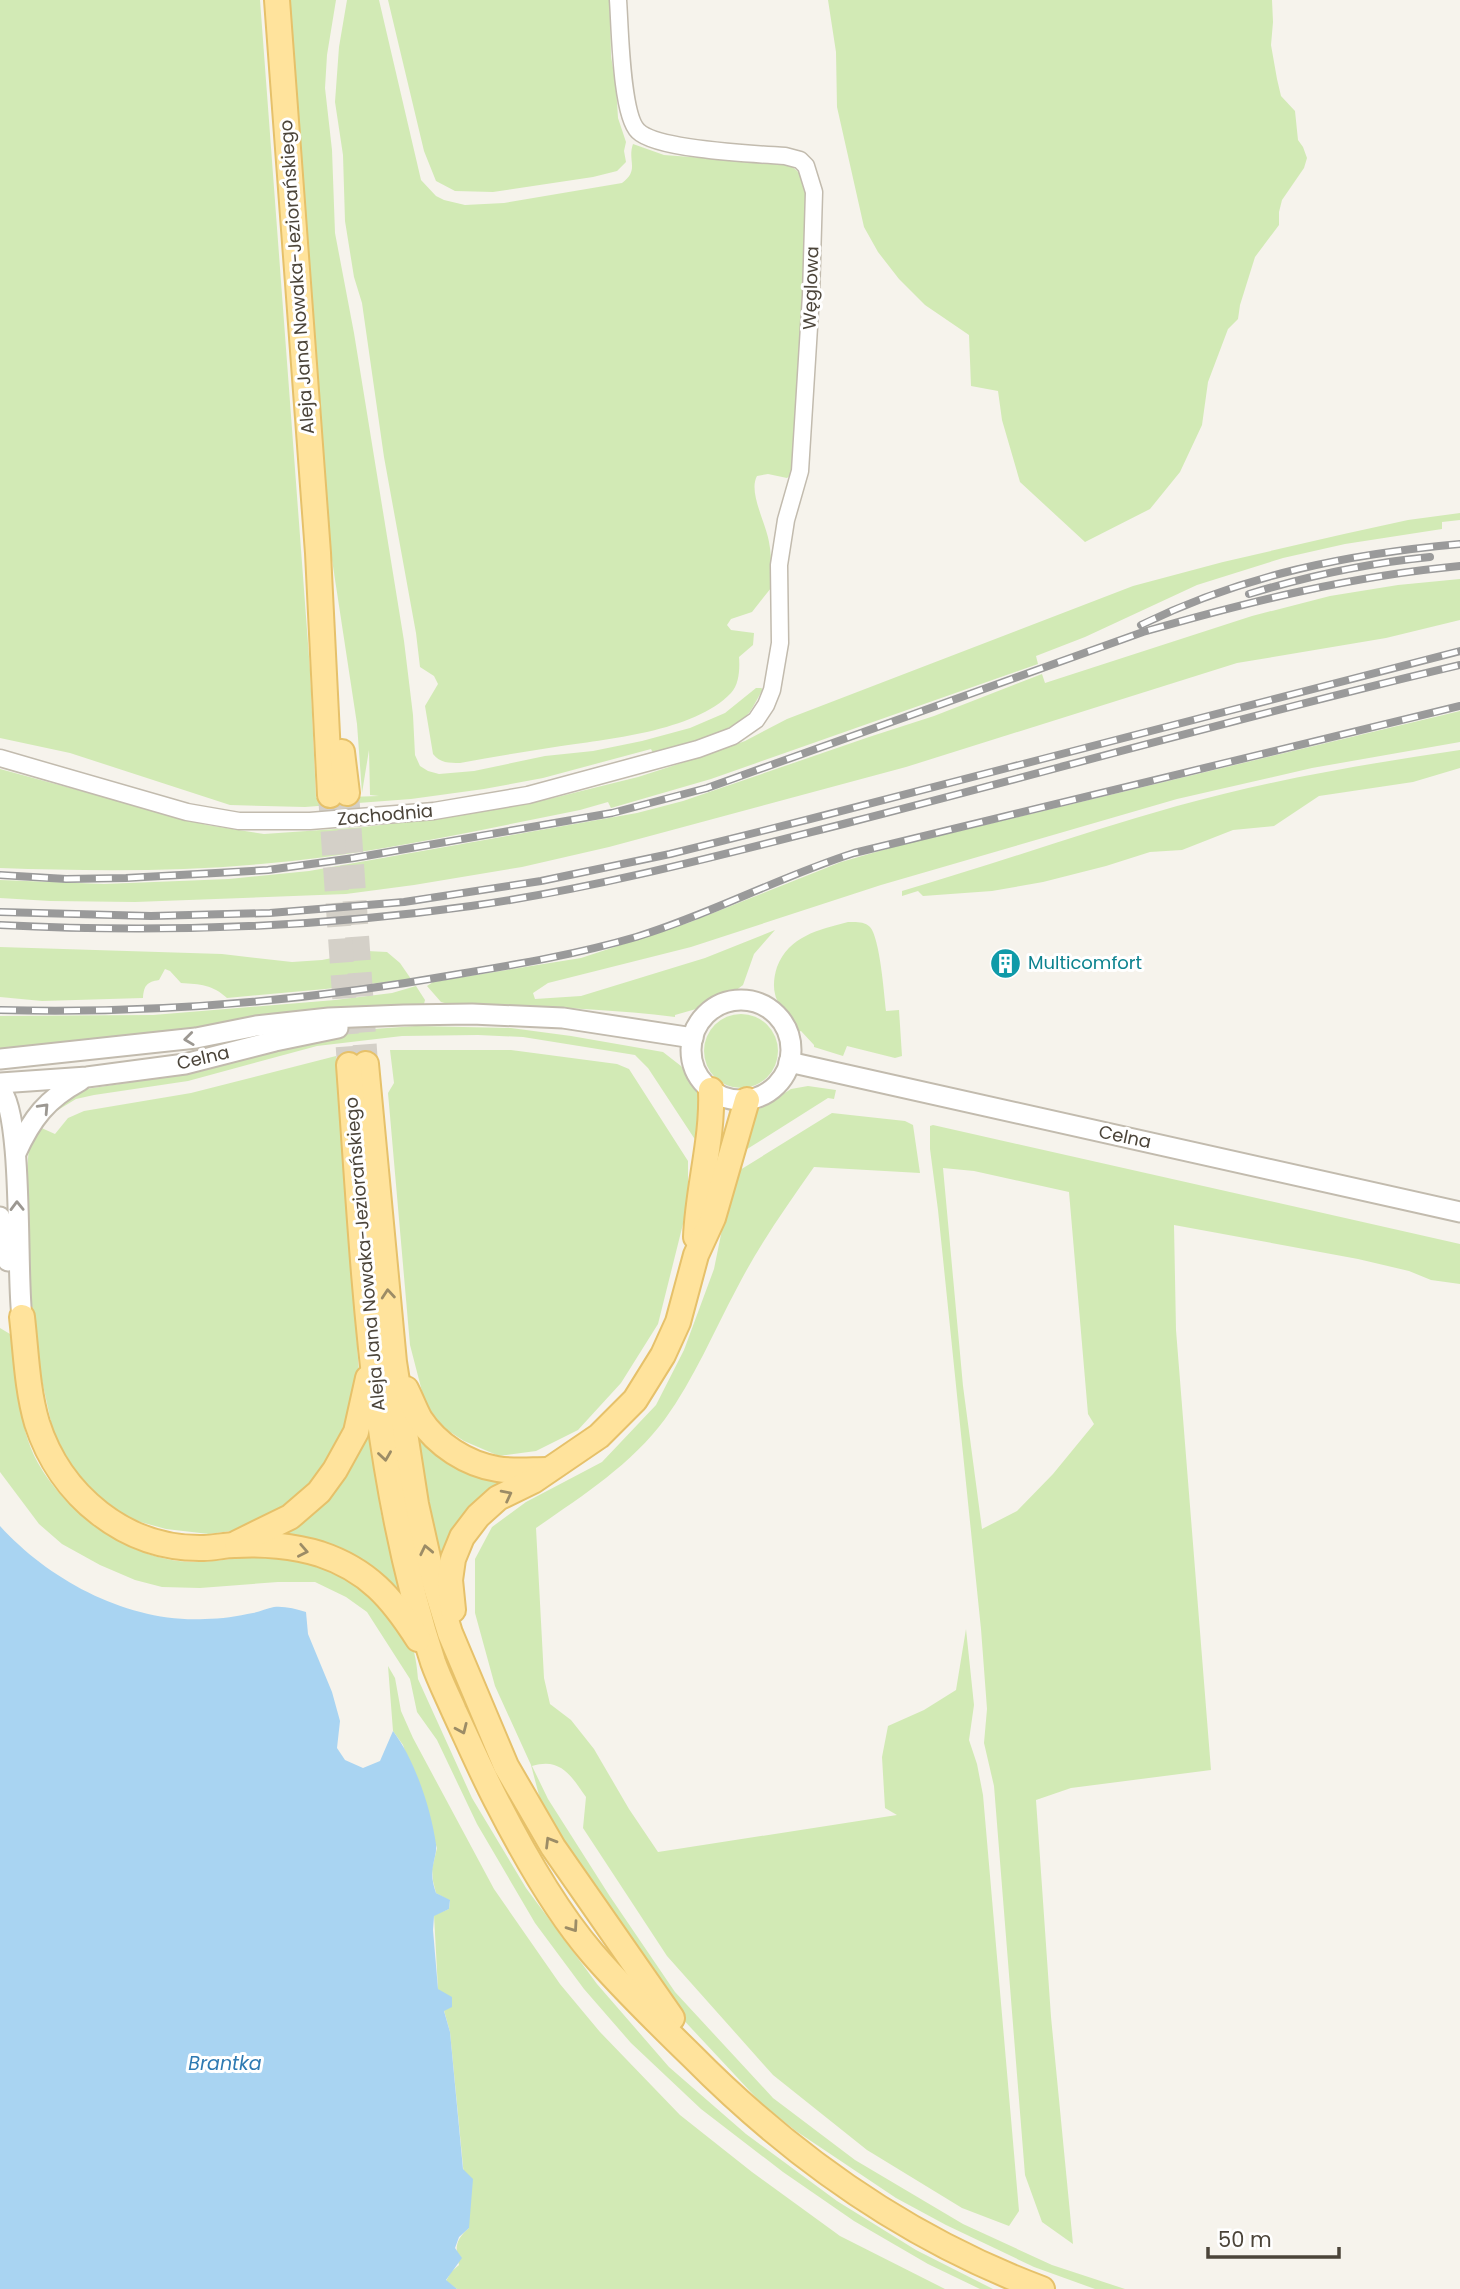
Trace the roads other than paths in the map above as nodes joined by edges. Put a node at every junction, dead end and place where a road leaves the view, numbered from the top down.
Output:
1 (276, 0) edge
2 (618, 0) edge
3 (761, 713) joint
4 (0, 758) edge
5 (339, 794) tunnel mouth
6 (404, 1015) junction
7 (693, 1038) junction
8 (37, 1055) junction
9 (0, 1059) edge
10 (789, 1062) junction
11 (358, 1065) tunnel mouth
12 (0, 1075) edge
13 (88, 1077) junction
14 (0, 1083) edge
15 (0, 1089) edge
16 (711, 1090) junction
17 (747, 1100) junction
18 (16, 1153) junction
19 (1460, 1212) edge
20 (0, 1217) edge
21 (696, 1255) junction
22 (21, 1308) junction
23 (382, 1363) junction
24 (547, 1470) junction
25 (235, 1545) junction
26 (461, 1662) junction
27 (435, 1667) junction
28 (729, 2094) junction
29 (1041, 2289) edge

1 - 5 main road, Aleja Jana Nowaka-Jeziorańskiego
2 - 3 street, Węglowa
3 - 4 street, Zachodnia
6 - 7 street, Celna
6 -> 8 street, Celna
6 - 13 street, Celna
7 - 10 street
7 - 16 street
8 - 9 street, Celna
8 - 12 street
10 - 17 street
10 - 19 street, Celna
11 - 23 main road, Aleja Jana Nowaka-Jeziorańskiego
13 - 14 street, Celna
18 -> 13 street
15 - 18 street
16 - 17 street
16 - 21 main road
17 - 21 main road
22 -> 18 street
20 - 22 street
21 - 24 main road
22 - 25 main road
23 - 24 main road
23 - 25 main road
26 -> 23 main road, Aleja Jana Nowaka-Jeziorańskiego
23 -> 27 main road, Aleja Jana Nowaka-Jeziorańskiego
26 -> 24 main road
25 -> 27 main road
28 -> 26 main road, Aleja Jana Nowaka-Jeziorańskiego
27 -> 28 main road, Aleja Jana Nowaka-Jeziorańskiego
28 - 29 main road, Aleja Jana Nowaka-Jeziorańskiego

